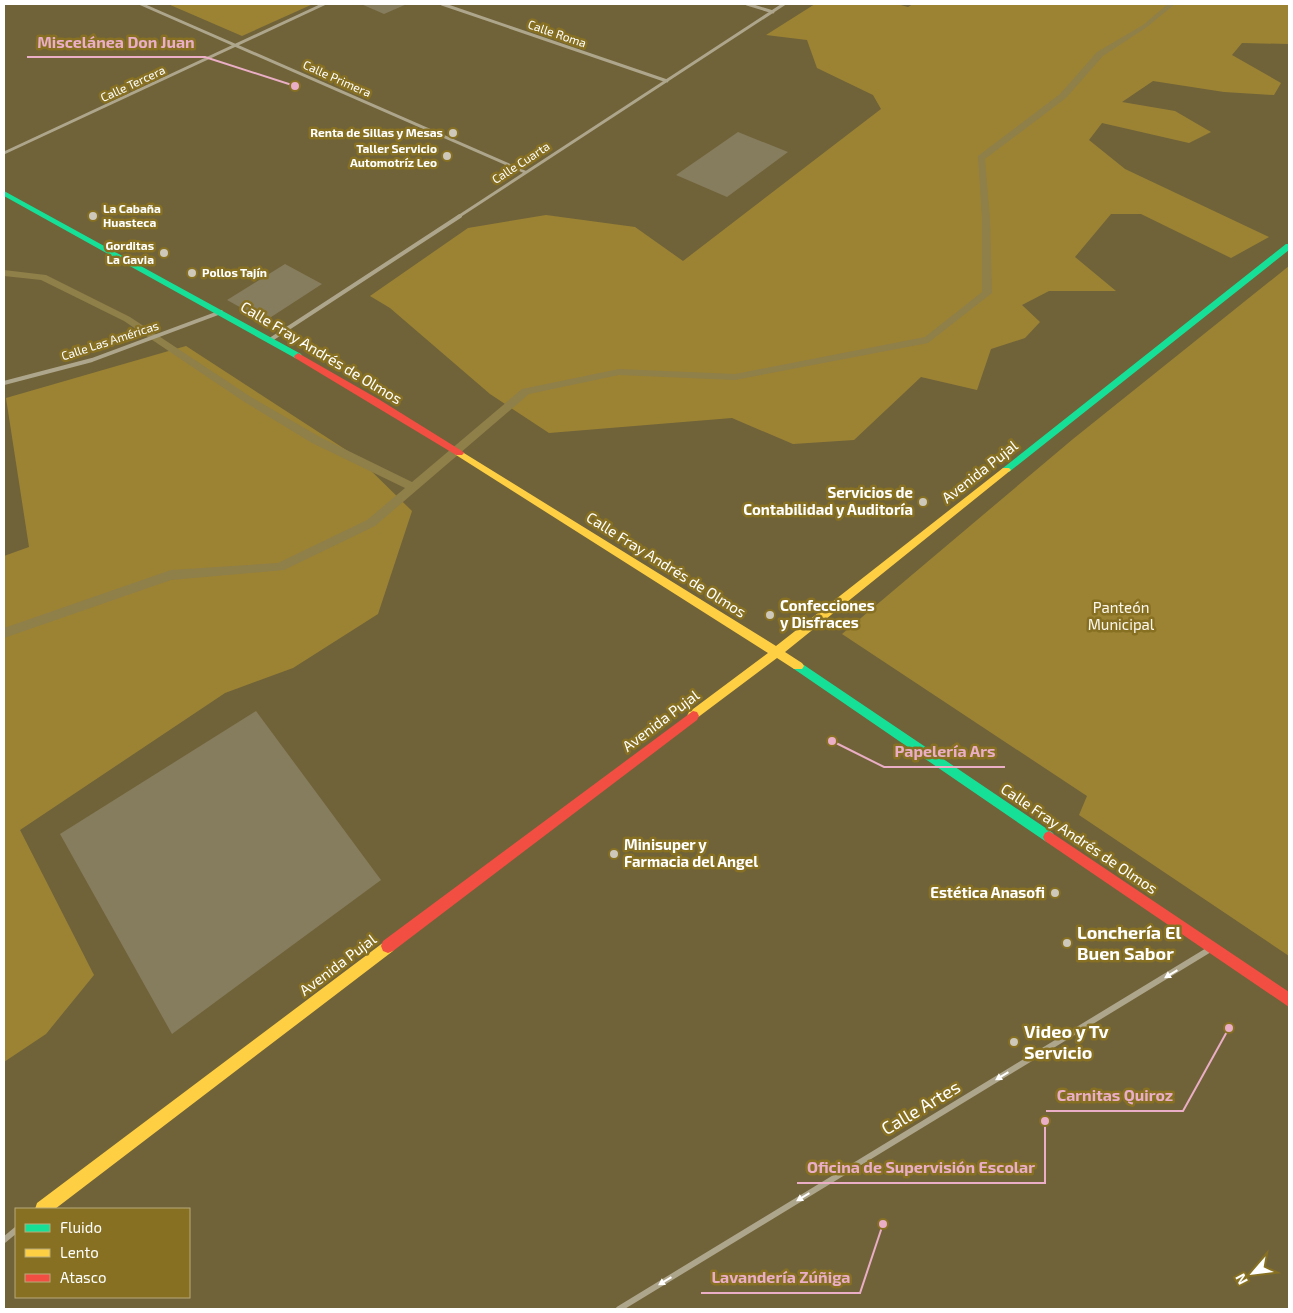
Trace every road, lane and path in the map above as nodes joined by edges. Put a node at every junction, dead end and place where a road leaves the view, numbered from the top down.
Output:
1 (141, 4) edge
2 (324, 4) edge
3 (442, 4) edge
4 (747, 4) edge
5 (784, 4) edge
6 (773, 12) junction
7 (238, 45) junction
8 (667, 80) junction
9 (4, 153) edge
10 (525, 172) junction
11 (4, 193) edge
12 (1289, 246) edge
13 (221, 312) junction
14 (270, 340) junction
15 (4, 383) edge
16 (778, 652) junction
17 (1212, 948) junction
18 (1289, 1000) edge
19 (44, 1208) edge
20 (15, 1231) edge
21 (4, 1240) edge
22 (619, 1309) edge

1 - 7 street, Calle Primera
2 - 7 street, Calle Tercera
3 - 8 street, Calle Roma
4 - 6 street
5 - 6 street, Calle Cuarta
6 - 8 street, Calle Cuarta
7 - 9 street, Calle Tercera
7 - 10 street, Calle Primera
8 - 10 street, Calle Cuarta
10 - 14 street, Calle Cuarta
11 - 13 street, Calle Fray Andrés de Olmos
12 - 16 street, Avenida Pujal
13 - 14 street, Calle Fray Andrés de Olmos
13 - 15 street, Calle Las Américas
14 - 16 street, Calle Fray Andrés de Olmos
16 - 17 street, Calle Fray Andrés de Olmos
16 - 19 street, Avenida Pujal
17 - 18 street, Calle Fray Andrés de Olmos
17 -> 22 street, Calle Artes
20 - 21 street

